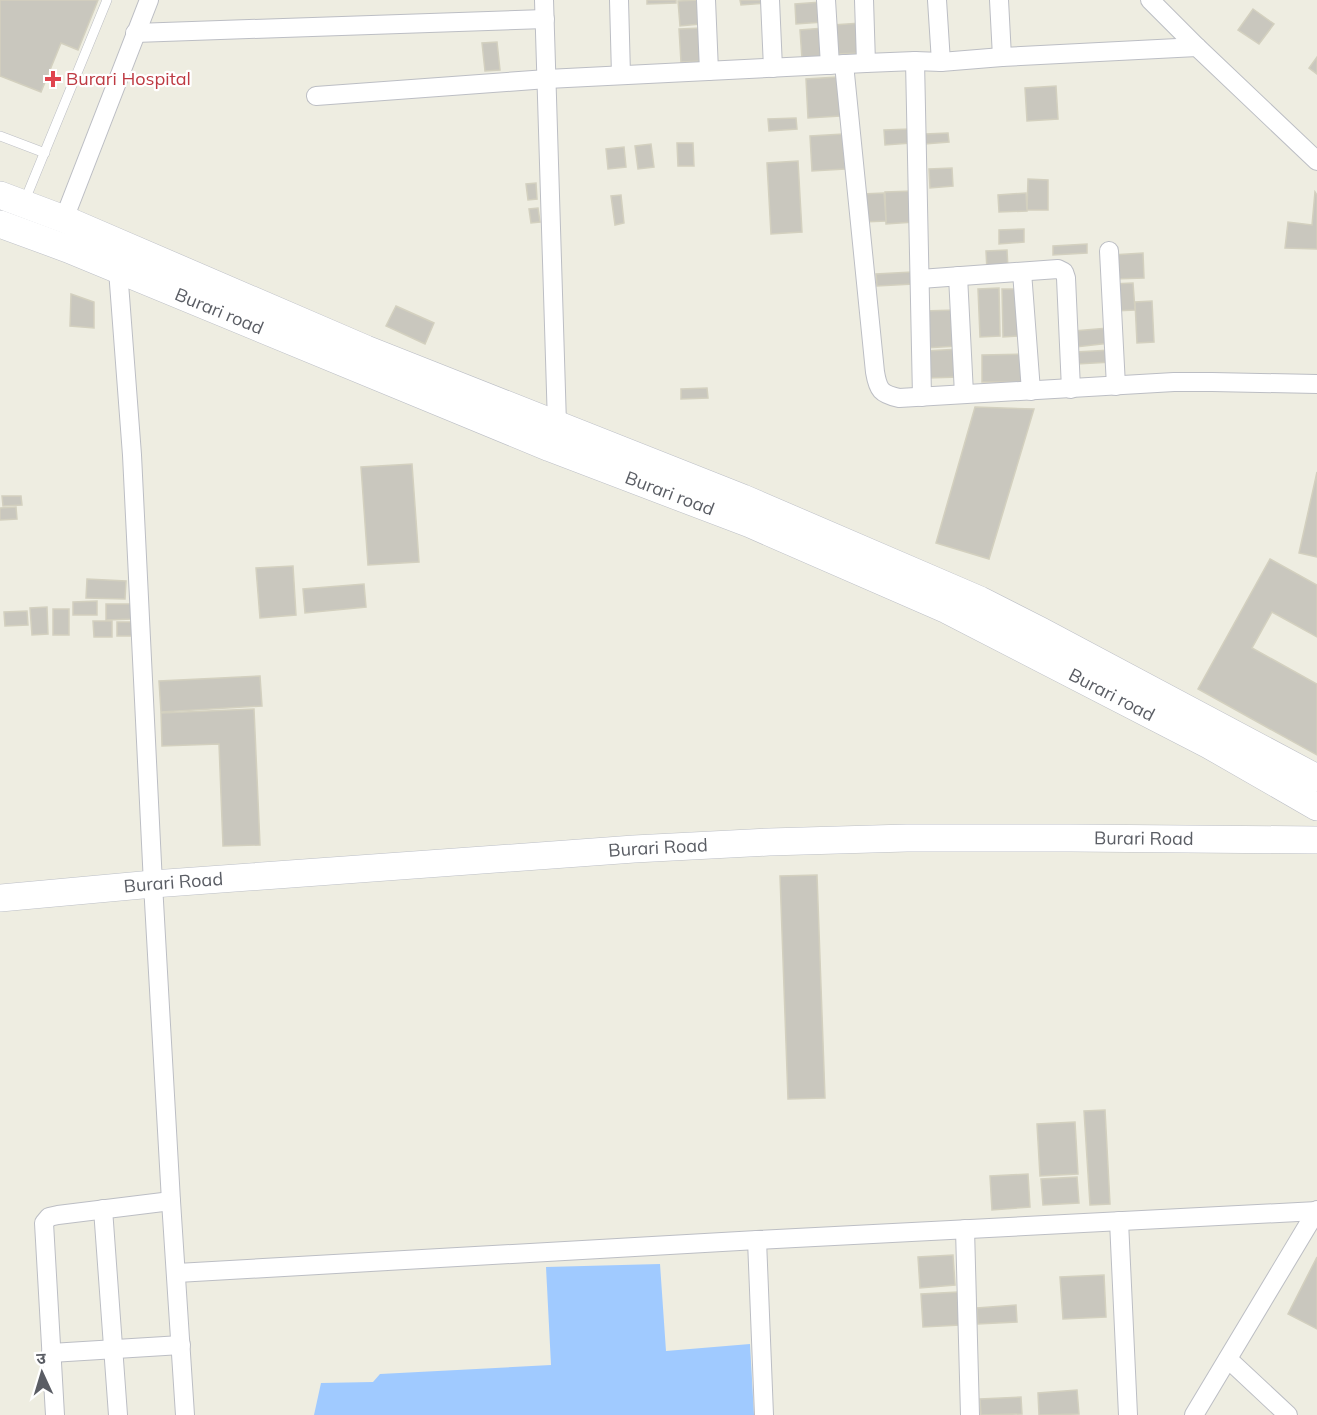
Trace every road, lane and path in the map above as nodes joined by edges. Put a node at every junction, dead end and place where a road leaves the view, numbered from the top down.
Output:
1 (108, 0) edge
2 (149, 0) edge
3 (544, 0) edge
4 (619, 0) edge
5 (706, 0) edge
6 (770, 0) edge
7 (826, 0) edge
8 (864, 0) edge
9 (937, 0) edge
10 (999, 0) edge
11 (1150, 0) edge
12 (545, 19) junction
13 (135, 33) junction
14 (1197, 47) junction
15 (1002, 57) junction
16 (915, 61) junction
17 (941, 62) junction
18 (866, 63) junction
19 (837, 65) junction
20 (773, 68) junction
21 (709, 71) junction
22 (621, 75) junction
23 (547, 79) junction
24 (316, 96) dead end
25 (0, 136) edge
26 (45, 153) junction
27 (1317, 161) edge
28 (12, 199) edge
29 (64, 219) junction
30 (0, 224) edge
31 (1109, 251) dead end
32 (122, 258) junction
33 (1022, 272) junction
34 (958, 276) junction
35 (920, 279) junction
36 (1317, 384) edge
37 (1116, 386) junction
38 (1071, 389) junction
39 (1031, 391) junction
40 (964, 394) junction
41 (922, 397) junction
42 (553, 436) junction
43 (1317, 778) edge
44 (1317, 807) edge
45 (1317, 840) edge
46 (153, 884) junction
47 (0, 898) edge
48 (171, 1201) junction
49 (103, 1209) junction
50 (1317, 1210) edge
51 (1119, 1221) junction
52 (965, 1229) junction
53 (757, 1240) junction
54 (177, 1273) junction
55 (181, 1345) junction
56 (113, 1350) junction
57 (51, 1353) junction
58 (1228, 1359) junction
59 (55, 1415) edge
60 (118, 1415) edge
61 (186, 1415) edge
62 (764, 1415) edge
63 (970, 1415) edge
64 (1128, 1415) edge
65 (1194, 1415) edge
66 (1288, 1415) edge

1 - 26 lane
2 - 13 street
3 - 12 street
4 - 22 street
5 - 21 street
6 - 20 street
7 - 19 street
8 - 18 street
9 - 17 street
10 - 15 street
11 - 14 street
12 - 13 street
12 - 23 street
13 - 29 street
14 - 15 street
14 - 27 street
15 - 17 street
16 - 17 street
16 - 18 street
16 - 35 street
18 - 19 street
19 - 20 street
19 - 41 street
20 - 21 street
21 - 22 street
22 - 23 street
23 - 24 street
23 - 42 street
25 - 26 lane
26 - 28 lane
28 - 29 main road, Burari road
29 - 32 main road, Burari road
30 - 32 main road, Burari road
31 - 37 street
32 - 42 main road, Burari road
32 - 46 street
33 - 34 street
33 - 38 street
33 - 39 street
34 - 35 street
34 - 40 street
35 - 41 street
36 - 37 street
37 - 38 street
38 - 39 street
39 - 40 street
40 - 41 street
42 - 43 main road, Burari road
42 - 44 main road, Burari road
45 - 46 main road, Burari Road
46 - 47 main road, Burari Road
46 - 48 street
48 - 49 street
48 - 54 street
49 - 56 street
49 - 57 street
50 - 51 street
50 - 58 street
51 - 52 street
51 - 64 street
52 - 53 street
52 - 63 street
53 - 54 street
53 - 62 street
54 - 55 street
55 - 56 street
55 - 61 street
56 - 57 street
56 - 60 street
57 - 59 street
58 - 65 street
58 - 66 street

